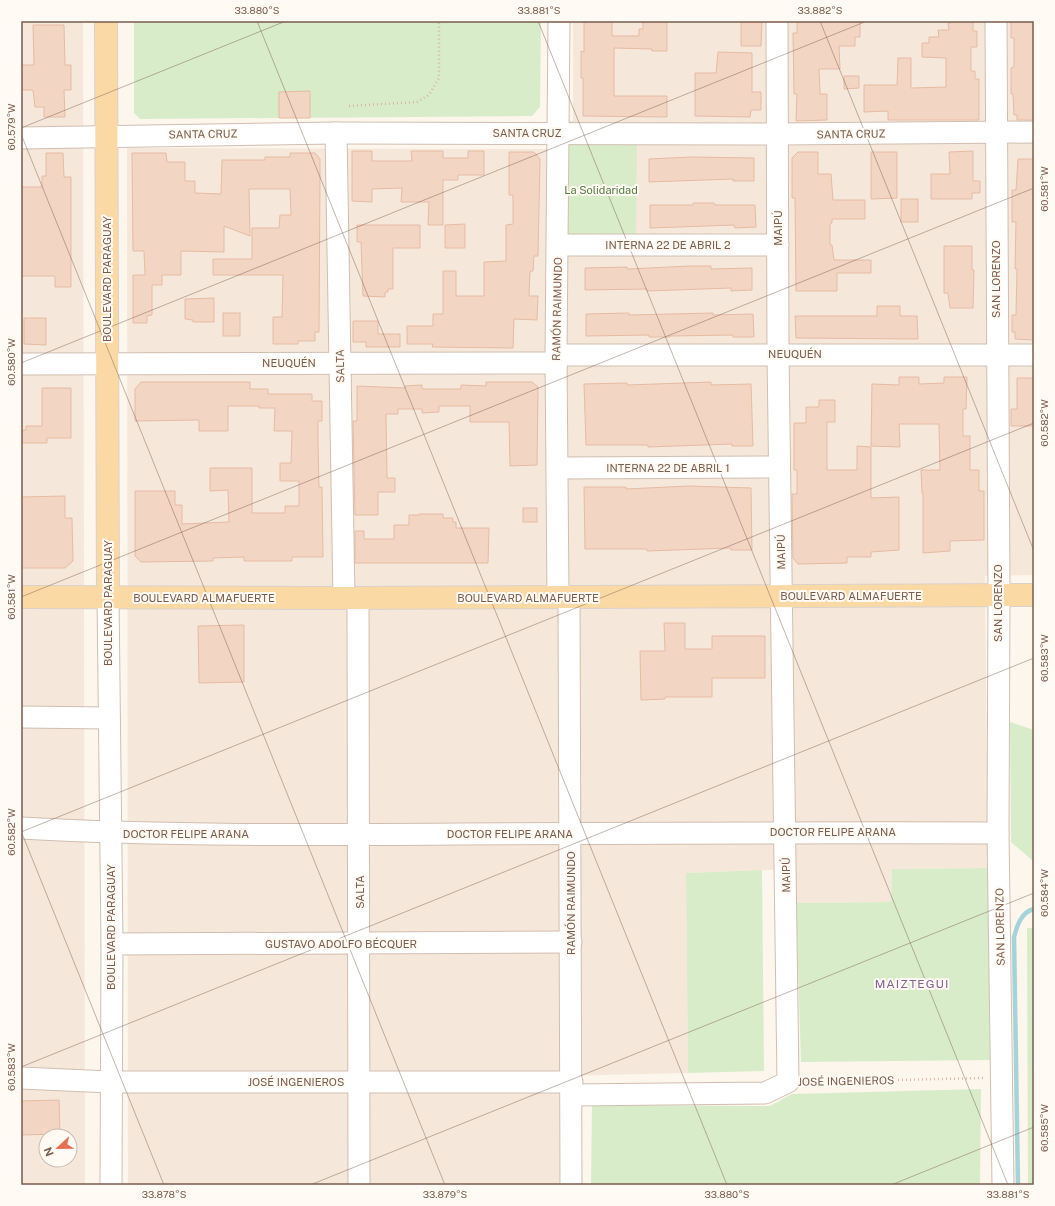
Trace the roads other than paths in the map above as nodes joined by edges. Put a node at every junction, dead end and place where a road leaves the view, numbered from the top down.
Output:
1 (106, 21) edge
2 (560, 21) edge
3 (777, 21) edge
4 (996, 21) edge
5 (996, 132) junction
6 (1034, 132) edge
7 (336, 133) junction
8 (559, 133) junction
9 (777, 134) junction
10 (107, 135) junction
11 (21, 138) edge
12 (558, 245) junction
13 (778, 245) junction
14 (778, 354) junction
15 (1034, 355) edge
16 (996, 356) junction
17 (556, 359) junction
18 (107, 363) junction
19 (340, 363) junction
20 (21, 364) edge
21 (779, 467) junction
22 (558, 468) junction
23 (999, 595) junction
24 (1034, 595) edge
25 (782, 596) junction
26 (21, 597) edge
27 (108, 597) junction
28 (351, 598) junction
29 (564, 598) junction
30 (21, 717) edge
31 (108, 718) junction
32 (21, 828) edge
33 (786, 832) junction
34 (110, 833) junction
35 (998, 833) junction
36 (570, 834) junction
37 (359, 835) junction
38 (571, 942) junction
39 (112, 944) junction
40 (360, 944) junction
41 (21, 1078) edge
42 (110, 1082) junction
43 (359, 1082) junction
44 (788, 1082) joint
45 (572, 1088) junction
46 (111, 1185) edge
47 (359, 1185) edge
48 (571, 1185) edge
49 (1004, 1185) edge

1 - 10 main road, BOULEVARD PARAGUAY
2 - 8 street, RAMÓN RAIMUNDO
3 - 9 street, MAIPÚ
4 - 5 street, SAN LORENZO
5 - 6 street, SANTA CRUZ
5 - 9 street, SANTA CRUZ
5 - 16 street, SAN LORENZO
7 - 8 street, SANTA CRUZ
7 - 10 street, SANTA CRUZ
7 - 19 street, SALTA
8 - 9 street, SANTA CRUZ
8 - 12 street, RAMÓN RAIMUNDO
9 - 13 street, MAIPÚ
10 - 11 street, SANTA CRUZ
10 - 18 main road, BOULEVARD PARAGUAY
12 - 13 street, INTERNA 22 DE ABRIL 2
12 - 17 street, RAMÓN RAIMUNDO
13 - 14 street, MAIPÚ
14 - 16 street, NEUQUÉN
14 - 17 street, NEUQUÉN
14 - 21 street, MAIPÚ
15 - 16 street, NEUQUÉN
16 - 23 street, SAN LORENZO
17 - 19 street, NEUQUÉN
17 - 22 street, RAMÓN RAIMUNDO
18 - 19 street, NEUQUÉN
18 - 20 street, NEUQUÉN
18 - 27 main road, BOULEVARD PARAGUAY
19 - 28 street, SALTA
21 - 22 street, INTERNA 22 DE ABRIL 1
21 - 25 street, MAIPÚ
22 - 29 street, RAMÓN RAIMUNDO
23 - 24 main road, BOULEVARD ALMAFUERTE
23 - 25 main road, BOULEVARD ALMAFUERTE
23 - 35 street, SAN LORENZO
25 - 29 main road, BOULEVARD ALMAFUERTE
25 - 33 street, MAIPÚ
26 - 27 main road, BOULEVARD ALMAFUERTE
27 - 28 main road, BOULEVARD ALMAFUERTE
27 - 31 street, BOULEVARD PARAGUAY
28 - 29 main road, BOULEVARD ALMAFUERTE
28 - 37 street, SALTA
29 - 36 street, RAMÓN RAIMUNDO
30 - 31 street
31 - 34 street, BOULEVARD PARAGUAY
32 - 34 street, DOCTOR FELIPE ARANA
33 - 35 street, DOCTOR FELIPE ARANA
33 - 36 street, DOCTOR FELIPE ARANA
33 - 44 street, MAIPÚ
34 - 37 street, DOCTOR FELIPE ARANA
34 - 39 street, BOULEVARD PARAGUAY
35 - 49 street, SAN LORENZO
36 - 37 street, DOCTOR FELIPE ARANA
36 - 38 street, RAMÓN RAIMUNDO
37 - 40 street, SALTA
38 - 40 street, GUSTAVO ADOLFO BÉCQUER
38 - 45 street, RAMÓN RAIMUNDO
39 - 40 street, GUSTAVO ADOLFO BÉCQUER
39 - 42 street, BOULEVARD PARAGUAY
40 - 43 street, SALTA
41 - 42 street, JOSÉ INGENIEROS
42 - 43 street, JOSÉ INGENIEROS
42 - 46 street, BOULEVARD PARAGUAY
43 - 45 street, JOSÉ INGENIEROS
43 - 47 street, SALTA
44 - 45 street, JOSÉ INGENIEROS
45 - 48 street, RAMÓN RAIMUNDO

